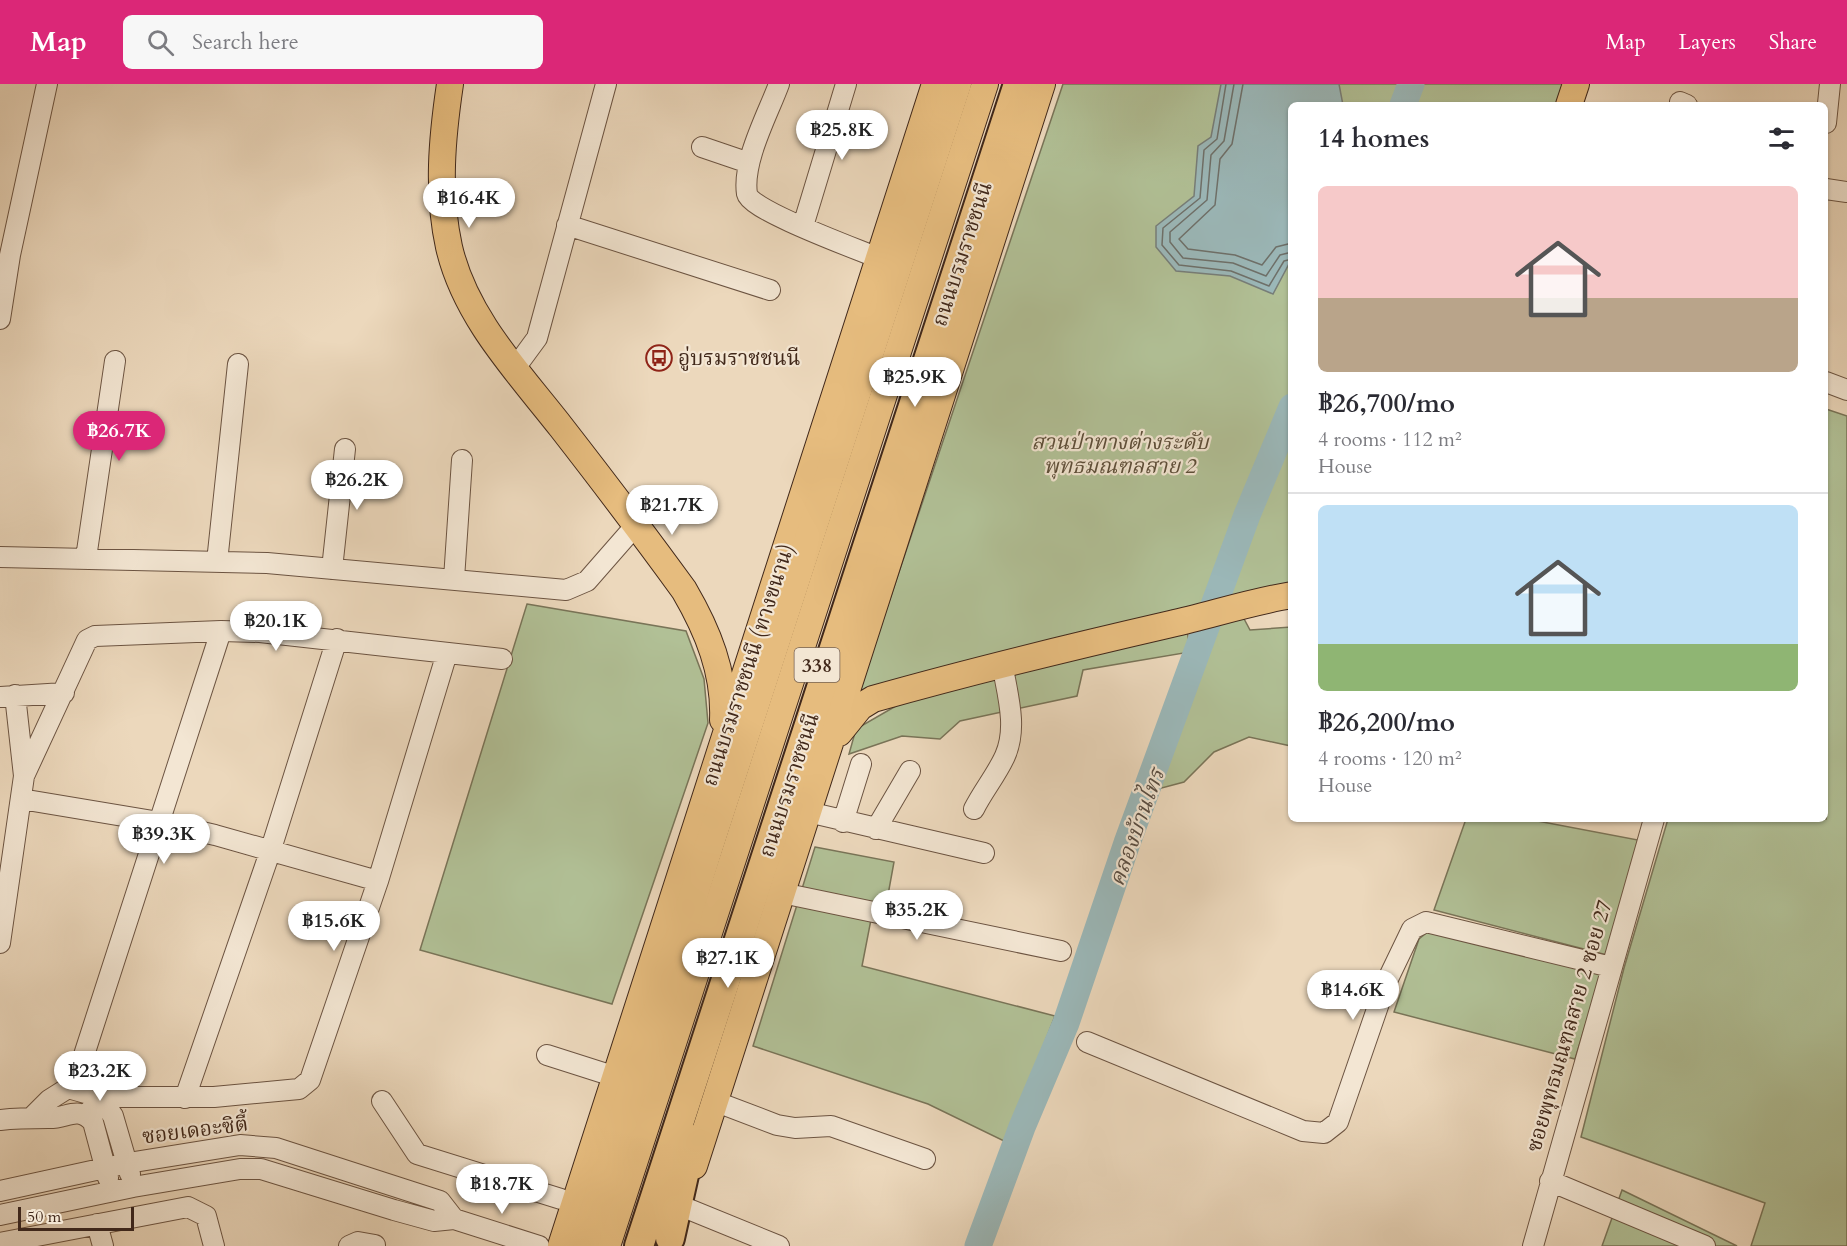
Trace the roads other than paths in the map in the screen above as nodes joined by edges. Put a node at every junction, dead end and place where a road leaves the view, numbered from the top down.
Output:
1 (47, 84) edge
2 (450, 84) edge
3 (606, 84) edge
4 (779, 84) edge
5 (846, 84) edge
6 (935, 84) edge
7 (957, 84) edge
8 (985, 84) edge
9 (1006, 84) edge
10 (1018, 84) edge
11 (1042, 84) edge
12 (1576, 84) edge
13 (1830, 84) edge
14 (1570, 102) edge
15 (1828, 104) edge
16 (702, 147) dead end
17 (749, 163) junction
18 (1828, 189) edge
19 (1847, 192) edge
20 (567, 225) junction
21 (803, 226) junction
22 (878, 258) junction
23 (770, 290) dead end
24 (0, 319) edge
25 (115, 361) dead end
26 (238, 364) dead end
27 (515, 368) junction
28 (1828, 383) edge
29 (1847, 390) edge
30 (345, 449) dead end
31 (462, 460) dead end
32 (636, 525) junction
33 (0, 557) edge
34 (86, 558) junction
35 (217, 562) junction
36 (332, 569) junction
37 (454, 579) junction
38 (1288, 596) edge
39 (221, 631) junction
40 (337, 639) junction
41 (447, 653) junction
42 (502, 659) dead end
43 (1002, 663) junction
44 (64, 693) junction
45 (8, 696) edge
46 (723, 744) junction
47 (830, 745) junction
48 (861, 764) dead end
49 (910, 771) dead end
50 (24, 776) junction
51 (21, 799) junction
52 (974, 809) dead end
53 (808, 812) junction
54 (159, 822) junction
55 (843, 822) junction
56 (1653, 822) edge
57 (876, 829) junction
58 (270, 852) junction
59 (984, 853) dead end
60 (378, 881) junction
61 (782, 893) junction
62 (0, 943) edge
63 (1061, 951) dead end
64 (1611, 967) junction
65 (667, 977) junction
66 (727, 978) junction
67 (1087, 1042) dead end
68 (548, 1055) dead end
69 (615, 1077) junction
70 (73, 1089) junction
71 (100, 1097) junction
72 (185, 1098) junction
73 (382, 1101) dead end
74 (714, 1101) junction
75 (87, 1115) junction
76 (33, 1116) junction
77 (0, 1120) edge
78 (925, 1159) dead end
79 (128, 1163) junction
80 (105, 1168) junction
81 (1550, 1181) junction
82 (133, 1187) junction
83 (400, 1188) junction
84 (0, 1191) edge
85 (110, 1191) junction
86 (569, 1196) junction
87 (681, 1206) junction
88 (393, 1210) junction
89 (0, 1215) edge
90 (454, 1219) junction
91 (97, 1224) junction
92 (0, 1242) edge
93 (669, 1242) edge
94 (375, 1245) edge
95 (103, 1246) edge
96 (214, 1246) edge
97 (349, 1246) edge
98 (539, 1246) edge
99 (561, 1246) edge
100 (584, 1246) edge
101 (608, 1246) edge
102 (628, 1246) edge
103 (639, 1246) edge
104 (779, 1246) edge
105 (1533, 1246) edge
106 (1705, 1246) edge

1 - 24 street
2 - 27 main road
3 - 20 street
4 - 17 street
5 - 21 street
6 - 22 main road, ถนนบรมราชชนนี (ทางขนาน)
7 - 65 highway, 338
8 - 101 main road, 338
9 - 102 main road, 338
10 - 66 highway, ถนนบรมราชชนนี / 338
11 - 47 main road, 338
12 - 14 main road
13 - 15 street
16 - 17 street
17 - 21 street
18 - 19 street
20 - 23 street
20 - 27 street
21 - 22 street
22 - 46 main road, ถนนบรมราชชนนี (ทางขนาน)
25 - 34 street
26 - 35 street
27 - 32 main road
28 - 29 street
30 - 36 street
31 - 37 street
32 - 37 street
32 - 46 main road
33 - 34 street
34 - 35 street
35 - 36 street
36 - 37 street
38 - 43 main road
39 - 40 street
39 - 44 street
39 - 54 street
40 - 41 street
40 - 58 street
41 - 42 street
41 - 60 street
43 - 47 main road
43 - 52 street
44 - 45 street
44 - 50 street
45 - 50 street
46 - 69 main road, ถนนบรมราชชนนี (ทางขนาน)
47 - 53 main road, 338
48 - 55 street
49 - 57 street
50 - 51 street
51 - 54 street
51 - 62 street
53 - 55 street
53 - 61 main road, 338
54 - 58 street
54 - 70 street
55 - 57 street
56 - 64 street, ซอยพุทธมณฑลสาย 2 ซอย 27
57 - 59 street
58 - 60 street
58 - 72 street
60 - 72 street
61 - 63 street
61 - 74 main road, 338
64 - 67 street
64 - 81 street, ซอยพุทธมณฑลสาย 2 ซอย 27
65 - 86 highway
65 - 100 highway, 338
66 - 93 highway
66 - 103 highway, ถนนบรมราชชนนี / 338
68 - 69 street
69 - 86 main road, ถนนบรมราชชนนี (ทางขนาน)
70 - 71 street
70 - 76 street
71 - 72 street
71 - 75 street
71 - 79 street
73 - 86 street
74 - 78 street
74 - 87 main road, 338
75 - 76 street
75 - 80 street
76 - 77 street
79 - 80 street, ซอยเดอะซิตี้
79 - 82 street
79 - 83 street, ซอยเดอะซิตี้
80 - 84 street, ซอยเดอะซิตี้
80 - 85 street
81 - 105 street, ซอยพุทธมณฑลสาย 2 ซอย 27
81 - 106 street
82 - 85 street, ซอยเดอะซิตี้
82 - 88 street, ซอยเดอะซิตี้
83 - 88 street
83 - 90 street, ซอยเดอะซิตี้
85 - 89 street, ซอยเดอะซิตี้
86 - 99 main road, ถนนบรมราชชนนี (ทางขนาน)
87 - 93 main road, 338
87 - 104 street
88 - 90 street, ซอยเดอะซิตี้
90 - 98 street, ซอยเดอะซิตี้
91 - 92 street
91 - 95 street
91 - 96 street
94 - 97 street

